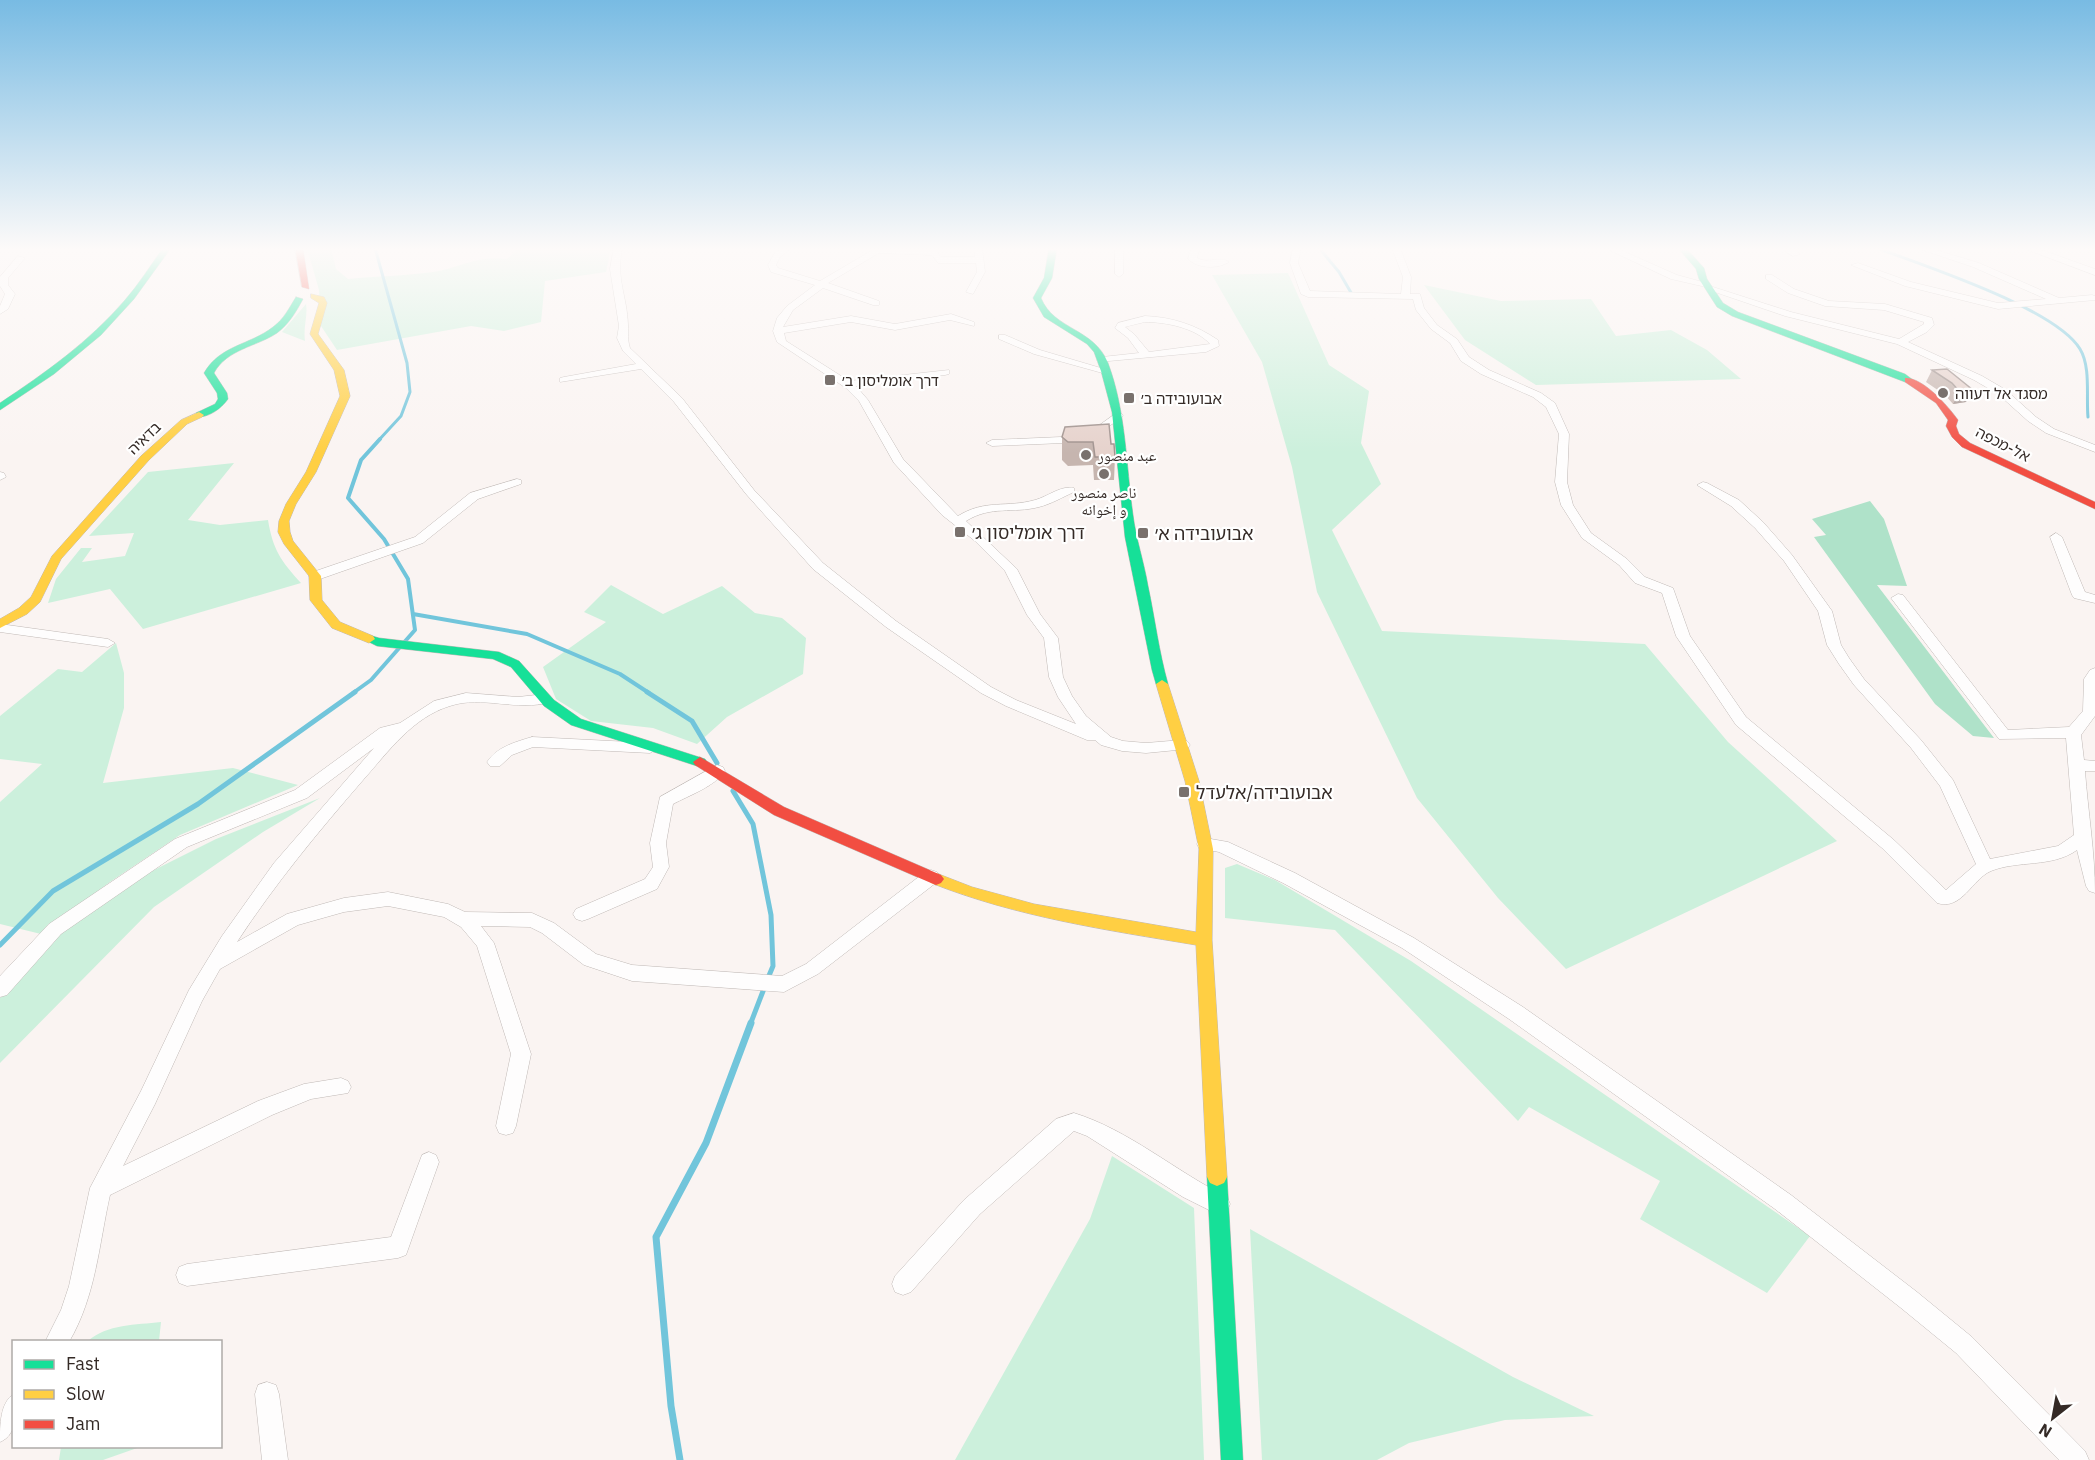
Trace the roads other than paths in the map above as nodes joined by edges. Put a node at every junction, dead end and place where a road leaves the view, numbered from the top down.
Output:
1 (114, 316) edge
2 (290, 316) edge
3 (319, 316) edge
4 (622, 316) edge
5 (784, 316) edge
6 (1049, 316) edge
7 (1425, 316) edge
8 (1741, 316) edge
9 (1797, 316) edge
10 (1916, 316) edge
11 (971, 324) dead end
12 (778, 332) junction
13 (1002, 337) dead end
14 (1900, 342) junction
15 (1146, 355) junction
16 (1104, 365) junction
17 (642, 366) junction
18 (945, 372) dead end
19 (564, 380) dead end
20 (847, 384) junction
21 (0, 407) edge
22 (1118, 415) junction
23 (992, 443) dead end
24 (2095, 449) edge
25 (517, 482) dead end
26 (1703, 485) dead end
27 (1070, 490) dead end
28 (2095, 506) edge
29 (958, 521) junction
30 (2056, 537) dead end
31 (315, 576) junction
32 (1898, 598) dead end
33 (2095, 598) edge
34 (3, 621) edge
35 (108, 643) dead end
36 (2095, 673) edge
37 (545, 699) junction
38 (406, 726) junction
39 (2075, 732) junction
40 (1107, 741) junction
41 (1182, 745) junction
42 (656, 747) junction
43 (495, 762) dead end
44 (2077, 765) junction
45 (2095, 766) edge
46 (717, 771) junction
47 (2082, 837) junction
48 (1205, 844) junction
49 (1985, 866) junction
50 (931, 877) junction
51 (2095, 886) edge
52 (582, 914) dead end
53 (462, 919) junction
54 (1204, 940) junction
55 (212, 966) junction
56 (0, 989) edge
57 (341, 1087) dead end
58 (506, 1126) dead end
59 (429, 1162) dead end
60 (101, 1188) junction
61 (1219, 1204) junction
62 (188, 1275) dead end
63 (903, 1284) dead end
64 (57, 1340) edge
65 (267, 1394) dead end
66 (12, 1409) edge
67 (0, 1430) edge
68 (275, 1460) edge
69 (1232, 1460) edge
70 (2076, 1460) edge

1 - 21 street
2 - 34 street, בדאיה
3 - 31 street
4 - 17 street
5 - 12 street
6 - 16 street
7 - 49 street
8 - 28 street, אל-מכפה
9 - 14 street
10 - 14 street
11 - 12 street
12 - 20 street
13 - 16 street
14 - 24 street
15 - 15 street
15 - 16 street
16 - 22 street
17 - 19 street
17 - 40 street
18 - 20 street
20 - 29 street
22 - 23 street
22 - 41 street
25 - 31 street
26 - 49 street
27 - 29 street
29 - 40 street
30 - 33 street
31 - 37 street
32 - 39 street
34 - 35 street
36 - 39 street
37 - 38 street
37 - 42 street
38 - 55 street
38 - 56 street
39 - 44 street
40 - 41 street
41 - 48 street
42 - 43 street
42 - 46 street
44 - 45 street
44 - 47 street
46 - 50 street
46 - 52 street
47 - 49 street
47 - 51 street
48 - 54 street
48 - 70 street
50 - 53 street
50 - 54 street
53 - 55 street
53 - 58 street
54 - 61 street
55 - 60 street
57 - 60 street
59 - 62 street
60 - 64 street
61 - 63 street
61 - 69 street
65 - 68 street
66 - 67 street

